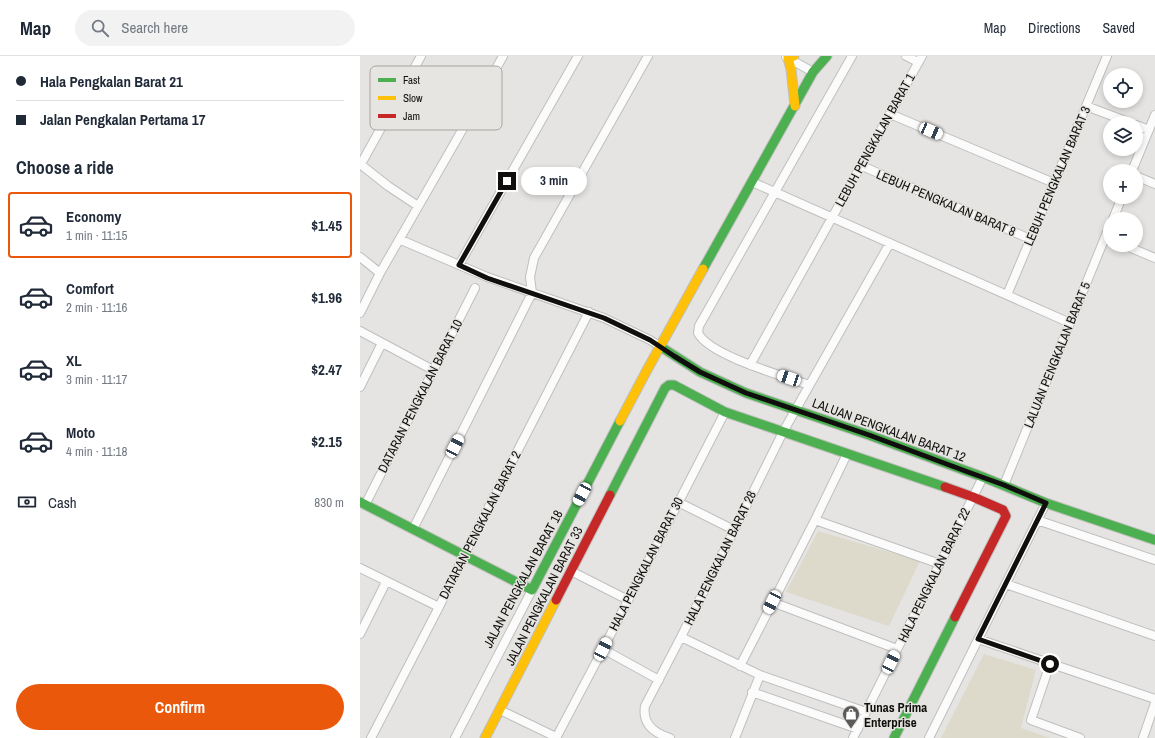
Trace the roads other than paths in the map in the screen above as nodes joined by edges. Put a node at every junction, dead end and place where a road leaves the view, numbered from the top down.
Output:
1 (421, 56) edge
2 (503, 56) edge
3 (578, 56) edge
4 (648, 56) edge
5 (814, 56) edge
6 (827, 56) edge
7 (852, 56) edge
8 (906, 56) edge
9 (1107, 56) edge
10 (789, 57) edge
11 (920, 59) edge
12 (415, 66) edge
13 (498, 66) edge
14 (813, 72) junction
15 (795, 106) junction
16 (1086, 106) junction
17 (890, 114) junction
18 (1155, 115) edge
19 (1112, 116) edge
20 (1143, 128) edge
21 (379, 130) edge
22 (462, 130) edge
23 (1149, 130) junction
24 (360, 164) edge
25 (1135, 164) edge
26 (862, 166) junction
27 (1143, 179) edge
28 (752, 182) junction
29 (1054, 183) junction
30 (1155, 184) edge
31 (775, 192) junction
32 (418, 206) junction
33 (833, 218) junction
34 (1030, 239) junction
35 (400, 240) junction
36 (890, 243) junction
37 (1103, 249) edge
38 (1141, 252) edge
39 (360, 257) edge
40 (1155, 258) edge
41 (459, 265) junction
42 (380, 273) junction
43 (475, 288) dead end
44 (532, 293) junction
45 (1007, 295) junction
46 (589, 312) junction
47 (360, 313) edge
48 (1070, 323) junction
49 (360, 331) edge
50 (382, 343) junction
51 (661, 347) junction
52 (750, 365) junction
53 (433, 370) junction
54 (809, 385) junction
55 (360, 387) edge
56 (795, 410) junction
57 (725, 412) junction
58 (783, 432) junction
59 (847, 454) junction
60 (983, 477) junction
61 (1004, 485) junction
62 (972, 497) junction
63 (678, 502) junction
64 (363, 503) edge
65 (1046, 503) junction
66 (815, 520) junction
67 (1037, 520) junction
68 (413, 529) junction
69 (734, 530) junction
70 (1155, 540) edge
71 (464, 555) junction
72 (1155, 560) edge
73 (940, 564) junction
74 (360, 568) edge
75 (571, 571) junction
76 (386, 582) junction
77 (1006, 584) junction
78 (532, 590) junction
79 (628, 600) junction
80 (772, 602) junction
81 (439, 607) junction
82 (360, 634) edge
83 (1155, 636) edge
84 (681, 637) junction
85 (978, 639) junction
86 (603, 649) junction
87 (897, 649) junction
88 (1050, 664) junction
89 (740, 666) junction
90 (760, 675) junction
91 (659, 680) junction
92 (752, 692) junction
93 (1155, 699) edge
94 (1155, 703) edge
95 (500, 710) junction
96 (866, 712) junction
97 (858, 729) junction
98 (371, 738) edge
99 (455, 738) edge
100 (485, 738) edge
101 (556, 738) edge
102 (670, 738) edge
103 (736, 738) edge
104 (853, 738) edge
105 (894, 738) edge
106 (929, 738) edge
107 (1080, 738) edge
108 (1143, 738) edge

1 - 12 street
2 - 13 street
3 - 41 street
4 - 44 street
5 - 14 street
6 - 14 street
7 - 31 street
8 - 11 street, LEBUH PENGKALAN BARAT 1
9 - 16 street, LEBUH PENGKALAN BARAT 3
10 - 14 street
10 - 15 street
11 - 17 street, LEBUH PENGKALAN BARAT 1
14 - 15 street, JALAN PENGKALAN BARAT 18
15 - 28 street, JALAN PENGKALAN BARAT 18
16 - 19 street
16 - 29 street, LEBUH PENGKALAN BARAT 3
17 - 26 street, LEBUH PENGKALAN BARAT 1
17 - 29 street
18 - 23 street
20 - 23 street
21 - 24 street
22 - 32 street
23 - 25 street
24 - 32 street
26 - 33 street, LEBUH PENGKALAN BARAT 1
26 - 34 street, LEBUH PENGKALAN BARAT 8
27 - 30 street
28 - 31 street
28 - 51 street, JALAN PENGKALAN BARAT 18
29 - 34 street, LEBUH PENGKALAN BARAT 3
31 - 33 street
31 - 52 street
32 - 35 street
33 - 36 street
33 - 52 street, LEBUH PENGKALAN BARAT 1
34 - 45 street, LEBUH PENGKALAN BARAT 3
35 - 41 street, LALUAN PENGKALAN BARAT 12
35 - 42 street
36 - 45 street
36 - 54 street, HALA PENGKALAN BARAT 28
37 - 48 street, LALUAN PENGKALAN BARAT 5
38 - 40 street
39 - 42 street
41 - 44 street, LALUAN PENGKALAN BARAT 12
42 - 47 street
43 - 53 street, DATARAN PENGKALAN BARAT 10
44 - 46 street, LALUAN PENGKALAN BARAT 12
44 - 68 street
45 - 48 street
46 - 51 street, LALUAN PENGKALAN BARAT 12
46 - 71 street, DATARAN PENGKALAN BARAT 2
48 - 61 street, LALUAN PENGKALAN BARAT 5
49 - 50 street
50 - 53 street
50 - 55 street
51 - 56 street, LALUAN PENGKALAN BARAT 12
51 - 78 street, JALAN PENGKALAN BARAT 18
52 - 54 street
53 - 64 street, DATARAN PENGKALAN BARAT 10
54 - 56 street, HALA PENGKALAN BARAT 28
56 - 58 street, HALA PENGKALAN BARAT 28
56 - 60 street, LALUAN PENGKALAN BARAT 12
57 - 58 street
57 - 63 street, HALA PENGKALAN BARAT 30
57 - 75 street, JALAN PENGKALAN BARAT 33
58 - 59 street
58 - 69 street, HALA PENGKALAN BARAT 28
59 - 62 street
59 - 66 street
60 - 61 street, LALUAN PENGKALAN BARAT 12
60 - 62 street, HALA PENGKALAN BARAT 22
61 - 65 street, LALUAN PENGKALAN BARAT 12
62 - 73 street, HALA PENGKALAN BARAT 22
62 - 105 street
63 - 69 street
63 - 79 street, HALA PENGKALAN BARAT 30
64 - 68 street
65 - 67 street
65 - 70 street, LALUAN PENGKALAN BARAT 12
66 - 73 street
66 - 80 street
67 - 72 street
67 - 77 street
68 - 71 street
69 - 84 street, HALA PENGKALAN BARAT 28
71 - 78 street
71 - 81 street, DATARAN PENGKALAN BARAT 2
73 - 87 street, HALA PENGKALAN BARAT 22
74 - 76 street
75 - 79 street
75 - 95 street, JALAN PENGKALAN BARAT 33
76 - 81 street
76 - 82 street
77 - 83 street
77 - 85 street
78 - 99 street, JALAN PENGKALAN BARAT 18
79 - 86 street, HALA PENGKALAN BARAT 30
80 - 87 street
80 - 89 street
81 - 98 street, DATARAN PENGKALAN BARAT 2
84 - 89 street
84 - 91 street, HALA PENGKALAN BARAT 28
85 - 88 street
85 - 106 street
86 - 91 street
86 - 101 street, HALA PENGKALAN BARAT 30
87 - 96 street, HALA PENGKALAN BARAT 22
88 - 93 street
88 - 107 street
89 - 90 street
90 - 92 street
90 - 96 street
91 - 102 street, HALA PENGKALAN BARAT 28
92 - 97 street
92 - 103 street
94 - 108 street
95 - 100 street, JALAN PENGKALAN BARAT 33
95 - 101 street
96 - 97 street, HALA PENGKALAN BARAT 22
97 - 104 street, HALA PENGKALAN BARAT 22

